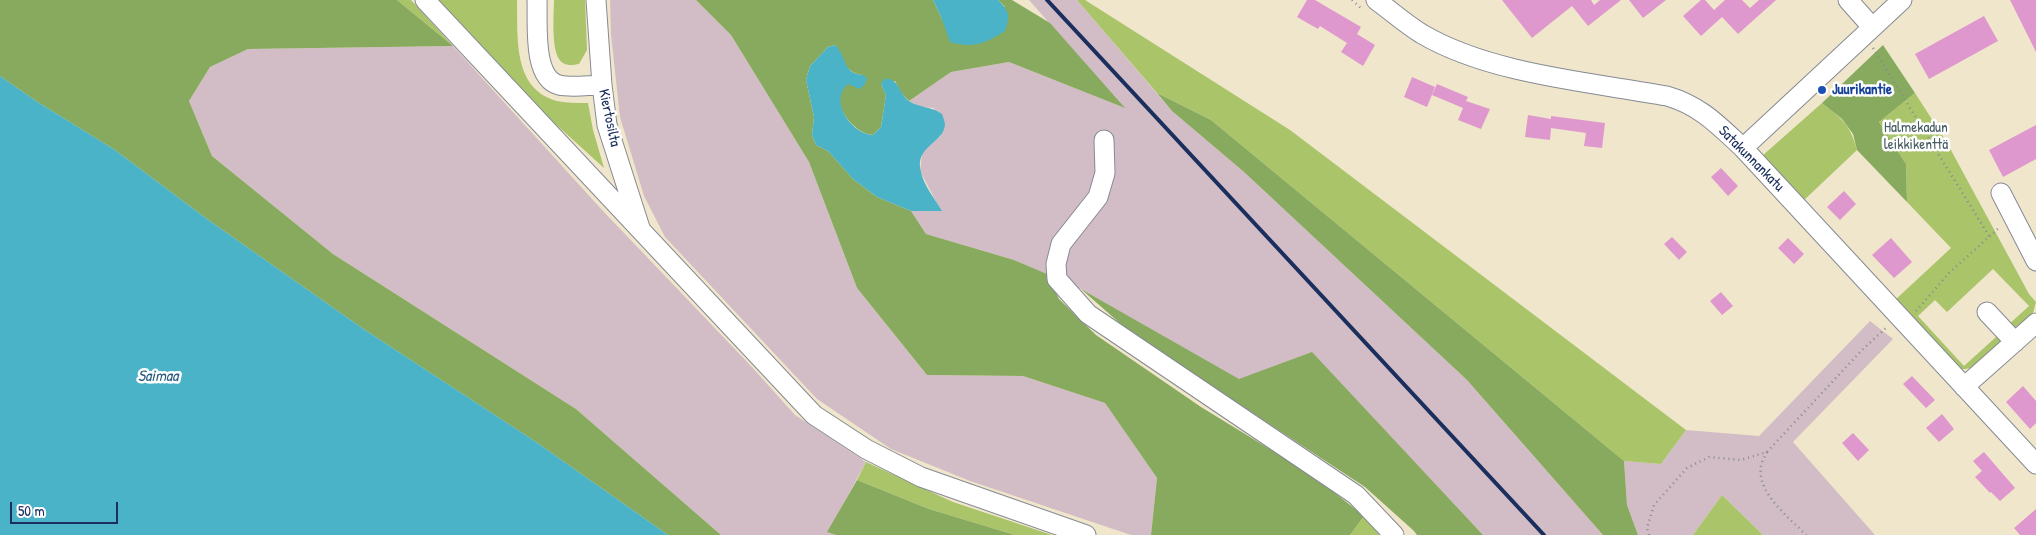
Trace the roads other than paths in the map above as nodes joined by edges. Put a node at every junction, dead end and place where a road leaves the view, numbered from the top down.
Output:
1 (425, 0) edge
2 (537, 0) edge
3 (596, 0) edge
4 (1848, 0) edge
5 (1902, 0) edge
6 (1371, 6) edge
7 (1872, 36) junction
8 (602, 85) junction
9 (1104, 140) dead end
10 (1743, 148) junction
11 (2001, 193) dead end
12 (642, 233) junction
13 (2036, 261) edge
14 (1987, 312) dead end
15 (2036, 323) edge
16 (2015, 342) junction
17 (1964, 387) junction
18 (2036, 464) edge
19 (1086, 535) edge
20 (1394, 535) edge

1 - 12 street
2 - 8 street
3 - 8 street, Kiertosilta
4 - 7 street
5 - 7 street
6 - 10 street, Satakunnankatu
7 - 10 street
8 - 12 street, Kiertosilta
9 - 20 street
10 - 17 street, Satakunnankatu
11 - 13 street
12 - 19 street
14 - 16 street
15 - 16 street
16 - 17 street
17 - 18 street, Satakunnankatu

